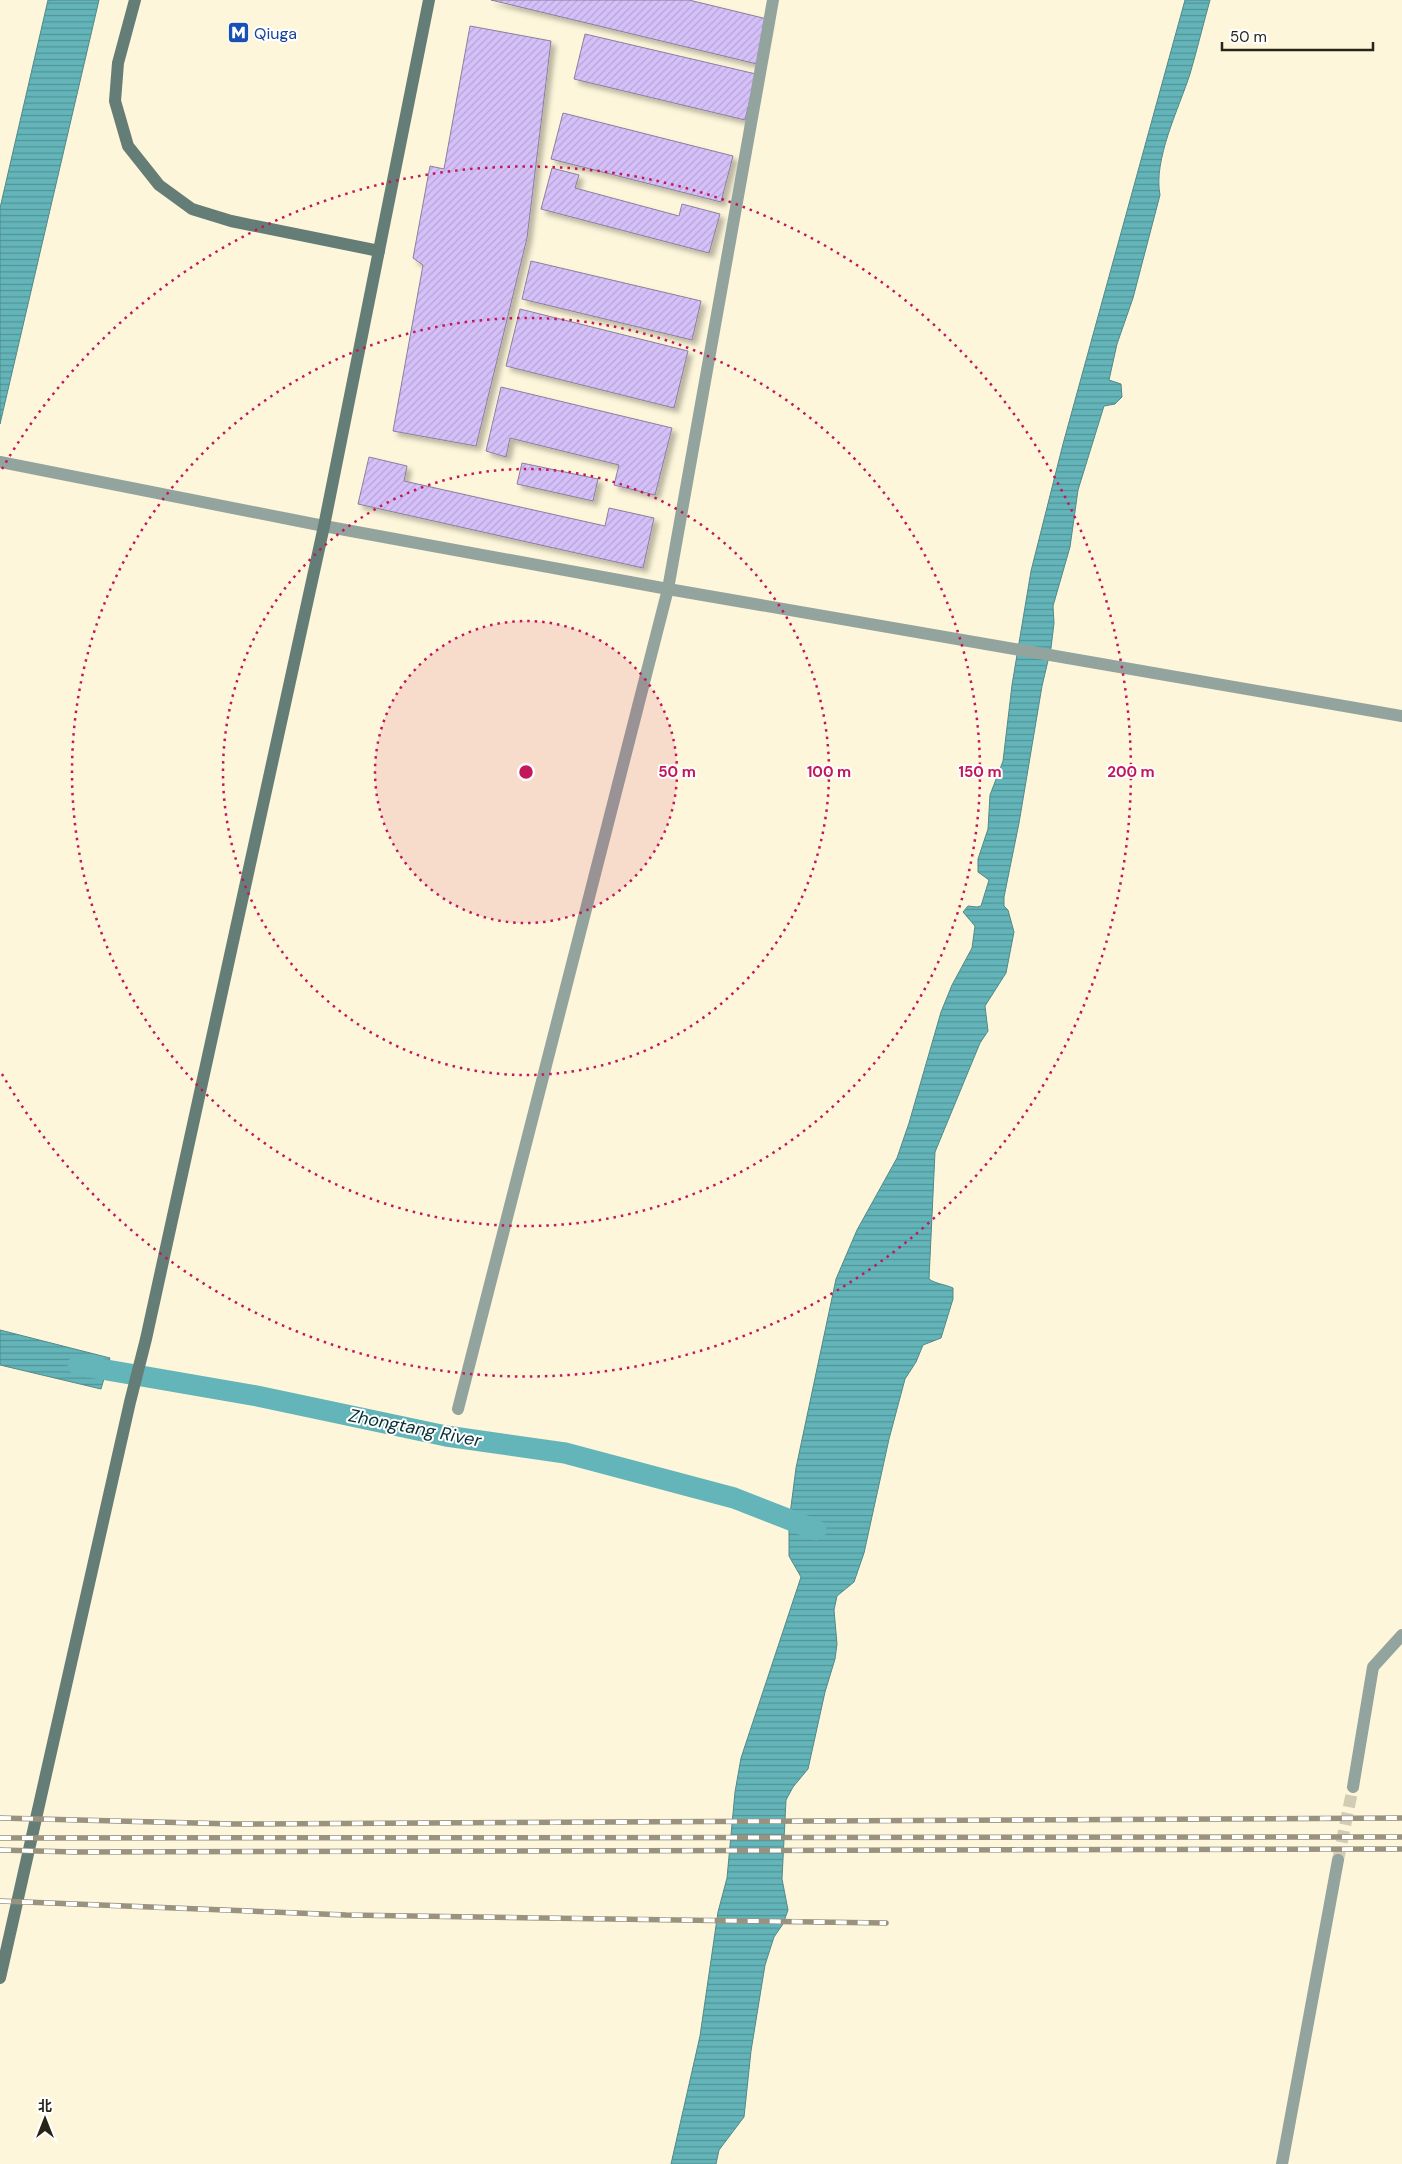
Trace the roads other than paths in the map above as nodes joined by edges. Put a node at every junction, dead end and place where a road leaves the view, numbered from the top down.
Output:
1 (135, 0) edge
2 (429, 0) edge
3 (773, 0) edge
4 (379, 251) junction
5 (0, 462) edge
6 (324, 526) junction
7 (668, 589) junction
8 (1402, 716) edge
9 (458, 1409) dead end
10 (1402, 1635) edge
11 (1352, 1787) tunnel mouth
12 (1338, 1860) tunnel mouth
13 (0, 1978) edge
14 (1282, 2164) edge

1 - 4 main road
2 - 4 main road
3 - 7 street
4 - 6 main road
5 - 6 street
6 - 7 street
6 - 13 main road
7 - 8 street
7 - 9 street
10 - 11 street
12 - 14 street

